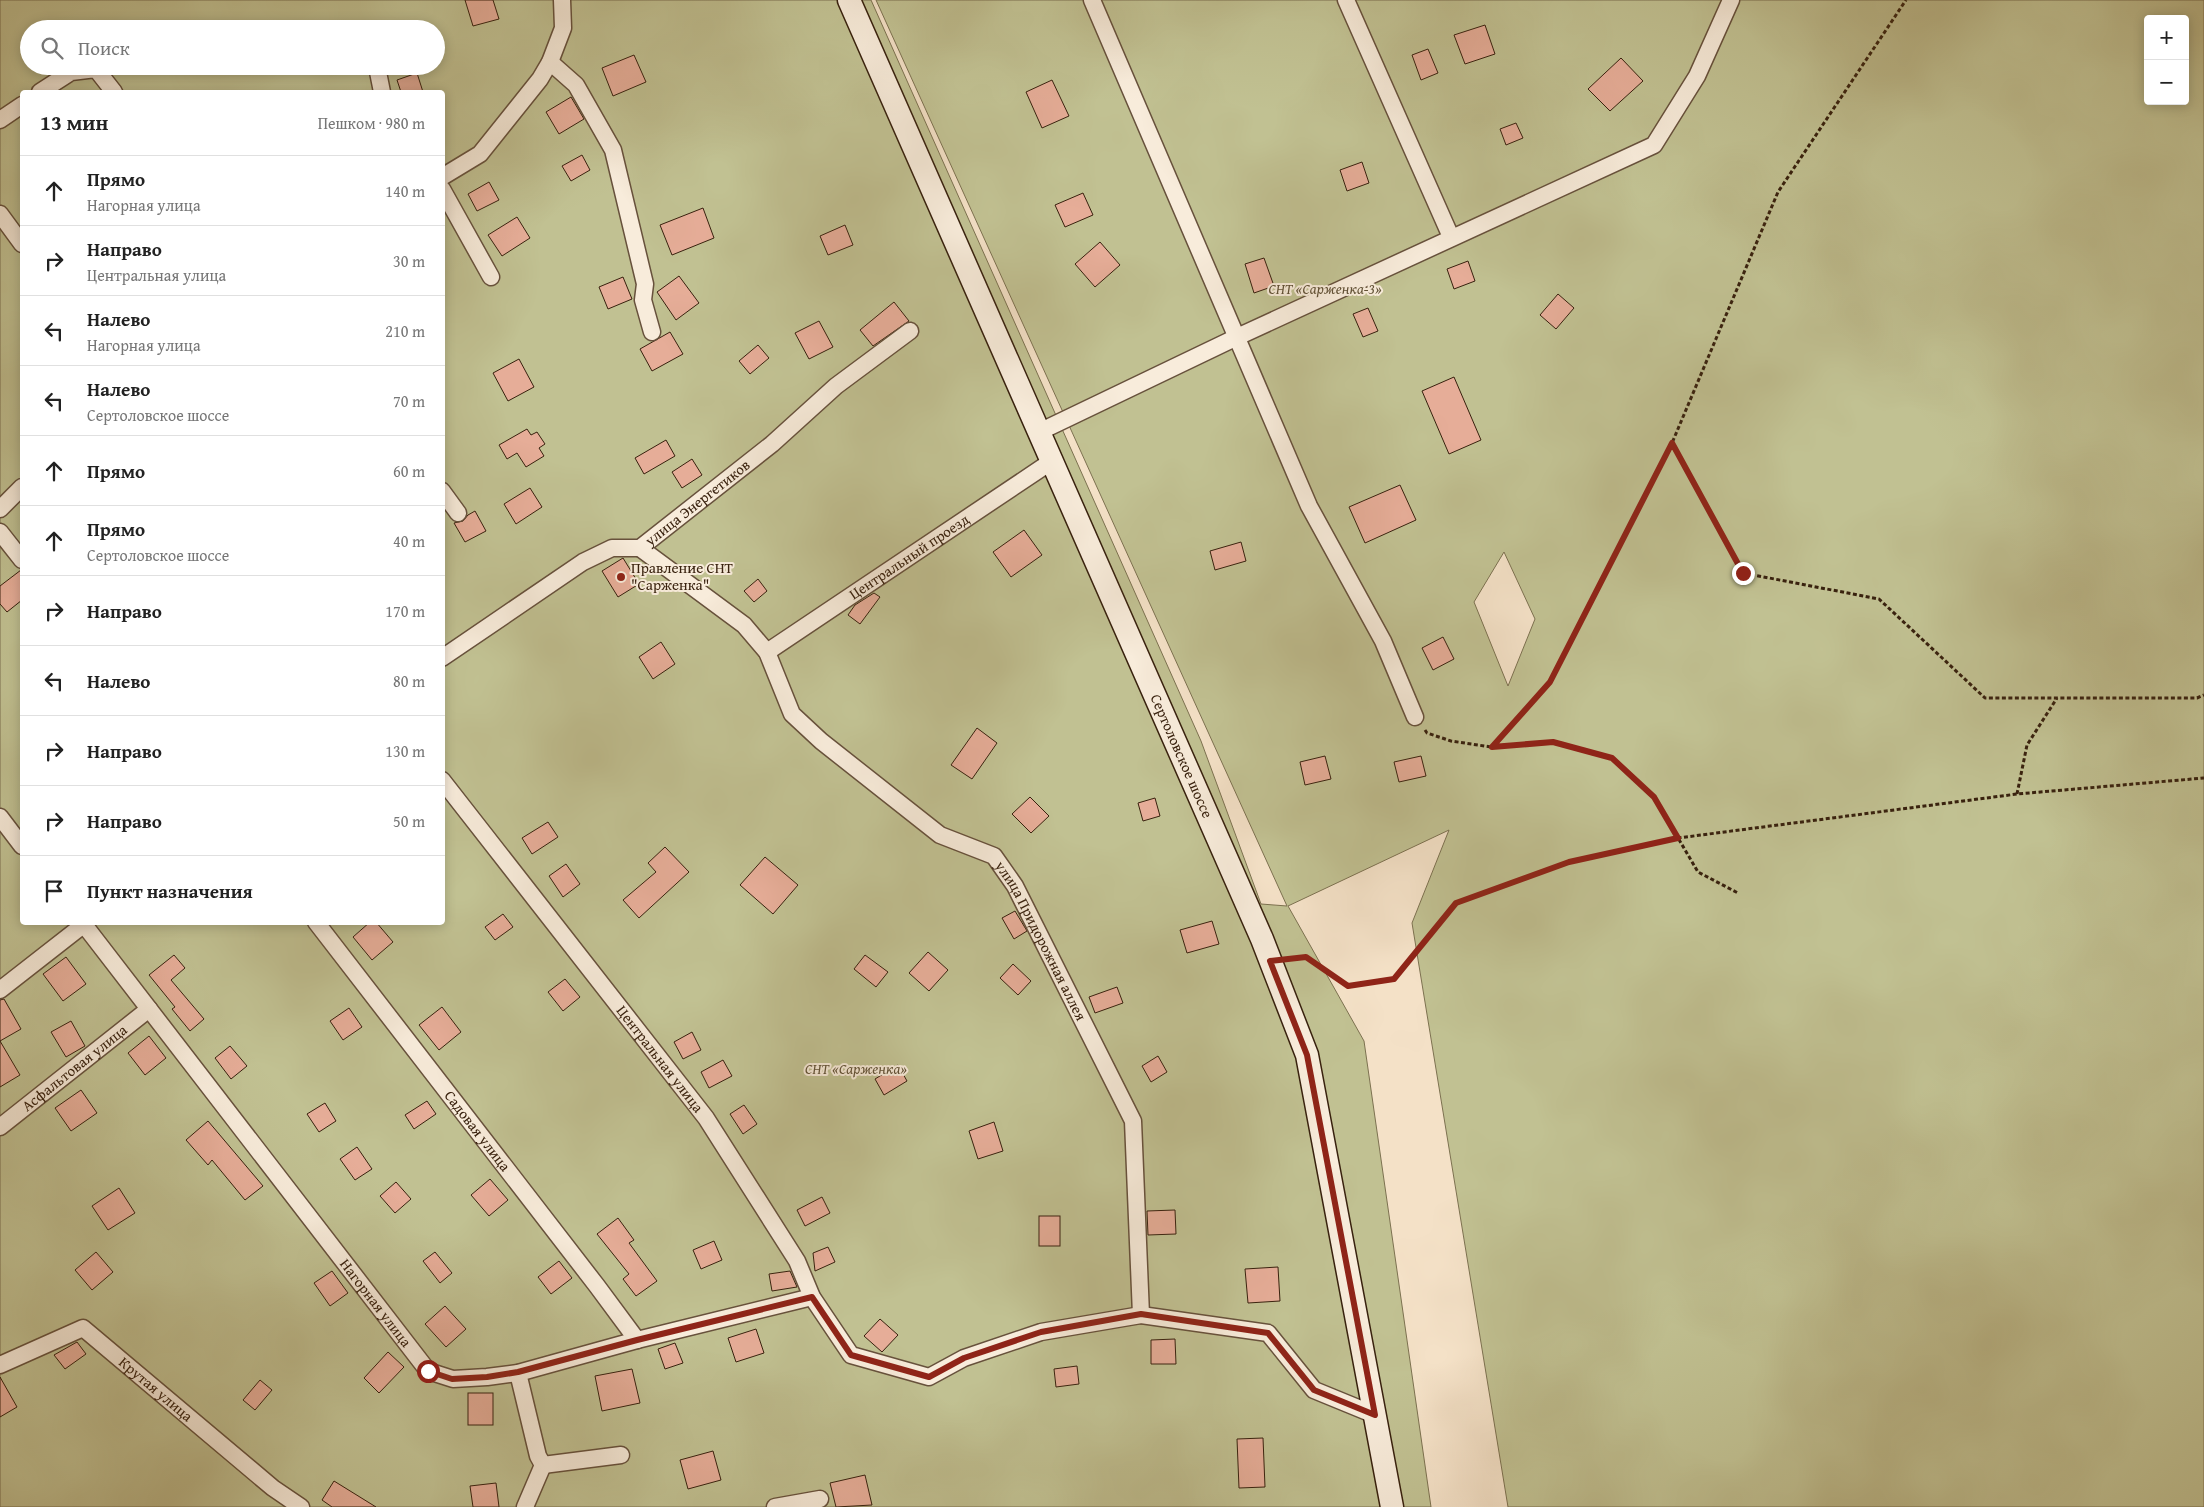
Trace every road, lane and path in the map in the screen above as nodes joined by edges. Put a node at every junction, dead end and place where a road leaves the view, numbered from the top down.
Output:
1 (562, 0) edge
2 (849, 0) edge
3 (1092, 0) edge
4 (1347, 0) edge
5 (1731, 0) edge
6 (1906, 0) edge
7 (550, 62) junction
8 (66, 75) edge
9 (101, 75) edge
10 (379, 75) edge
11 (43, 90) edge
12 (112, 90) edge
13 (382, 90) edge
14 (20, 105) edge
15 (0, 120) edge
16 (445, 175) edge
17 (445, 195) edge
18 (0, 214) edge
19 (1452, 237) junction
20 (20, 241) edge
21 (491, 277) dead end
22 (910, 331) dead end
23 (652, 332) dead end
24 (1235, 338) junction
25 (1039, 432) junction
26 (1672, 443) junction
27 (1052, 461) junction
28 (20, 489) edge
29 (445, 496) edge
30 (0, 509) edge
31 (458, 513) dead end
32 (0, 532) edge
33 (640, 548) junction
34 (20, 557) edge
35 (767, 652) junction
36 (445, 656) edge
37 (2204, 695) edge
38 (2057, 698) junction
39 (1415, 717) joint
40 (1492, 747) junction
41 (2204, 778) edge
42 (445, 784) edge
43 (2017, 794) junction
44 (0, 817) edge
45 (1678, 838) junction
46 (20, 843) edge
47 (1738, 893) dead end
48 (81, 925) edge
49 (86, 925) edge
50 (318, 925) edge
51 (1270, 961) junction
52 (0, 990) edge
53 (149, 1009) junction
54 (0, 1127) edge
55 (812, 1297) junction
56 (1141, 1314) junction
57 (637, 1340) junction
58 (0, 1365) edge
59 (518, 1372) junction
60 (1375, 1415) junction
61 (621, 1455) dead end
62 (543, 1465) junction
63 (820, 1499) dead end
64 (301, 1507) edge
65 (525, 1507) edge
66 (775, 1507) edge
67 (1392, 1507) edge

1 - 7 street
2 - 25 main road, Сертоловское шоссе
3 - 24 street
4 - 19 street
5 - 19 street
6 - 26 path
7 - 16 street
7 - 23 street
8 - 11 street
9 - 12 street
10 - 13 street
14 - 15 street
17 - 21 street
18 - 20 street
19 - 24 street
22 - 33 street, улица Энергетиков
24 - 25 street
24 - 39 street
25 - 27 main road, Сертоловское шоссе
26 - 38 path
26 - 40 path
27 - 35 street, Центральный проезд
27 - 51 main road, Сертоловское шоссе
28 - 30 street
29 - 31 street
32 - 34 street
33 - 35 street, улица Придорожная аллея
33 - 36 street, улица Энергетиков
35 - 56 street, улица Придорожная аллея
37 - 38 path
38 - 43 path
39 - 40 path
40 - 45 path
41 - 43 path
42 - 55 street, Центральная улица
43 - 45 path
44 - 46 street
45 - 47 path
45 - 51 path
48 - 52 street
49 - 53 street, Нагорная улица
50 - 57 street, Садовая улица
51 - 60 main road, Сертоловское шоссе
53 - 54 street, Асфальтовая улица
53 - 59 street, Нагорная улица
55 - 56 street, Центральная улица
55 - 57 street, Нагорная улица
56 - 60 street
57 - 59 street, Нагорная улица
58 - 64 street, Крутая улица
59 - 62 street
60 - 67 main road
61 - 62 street
62 - 65 street
63 - 66 street

